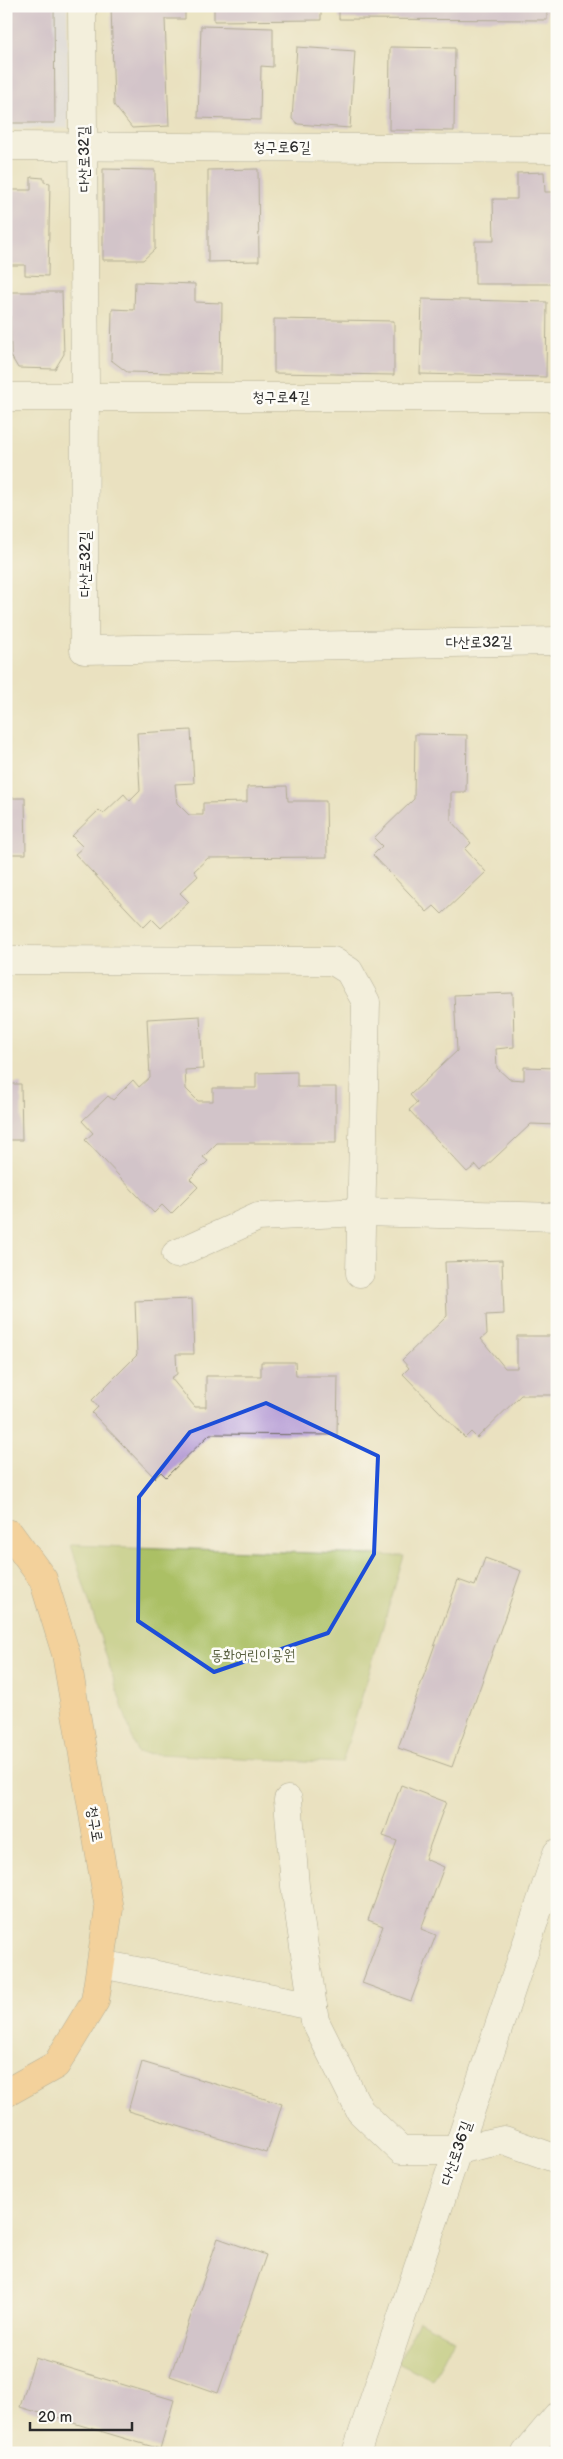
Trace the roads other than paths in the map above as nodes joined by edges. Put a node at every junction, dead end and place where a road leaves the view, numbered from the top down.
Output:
1 (82, 6) edge
2 (84, 145) junction
3 (6, 146) edge
4 (557, 150) edge
5 (6, 397) edge
6 (85, 397) junction
7 (557, 398) edge
8 (557, 641) edge
9 (6, 960) edge
10 (361, 1212) junction
11 (557, 1217) edge
12 (176, 1254) dead end
13 (360, 1273) dead end
14 (6, 1533) edge
15 (288, 1800) dead end
16 (557, 1853) edge
17 (101, 1964) junction
18 (312, 2006) junction
19 (6, 2093) edge
20 (457, 2150) junction
21 (557, 2159) edge
22 (557, 2416) edge
23 (356, 2453) edge
24 (526, 2453) edge

1 - 2 street, 다산로32길
2 - 3 street, 청구로6길
2 - 4 street, 청구로6길
2 - 6 street, 다산로32길
5 - 6 street, 청구로4길
6 - 7 street, 청구로4길
6 - 8 street, 다산로32길
9 - 10 street
10 - 11 street
10 - 12 street
10 - 13 street
14 - 17 main road, 청구로
15 - 18 street
16 - 20 street, 다산로36길
17 - 18 street
17 - 19 main road, 청구로
18 - 20 street
20 - 21 street
20 - 23 street, 다산로36길
22 - 24 street

